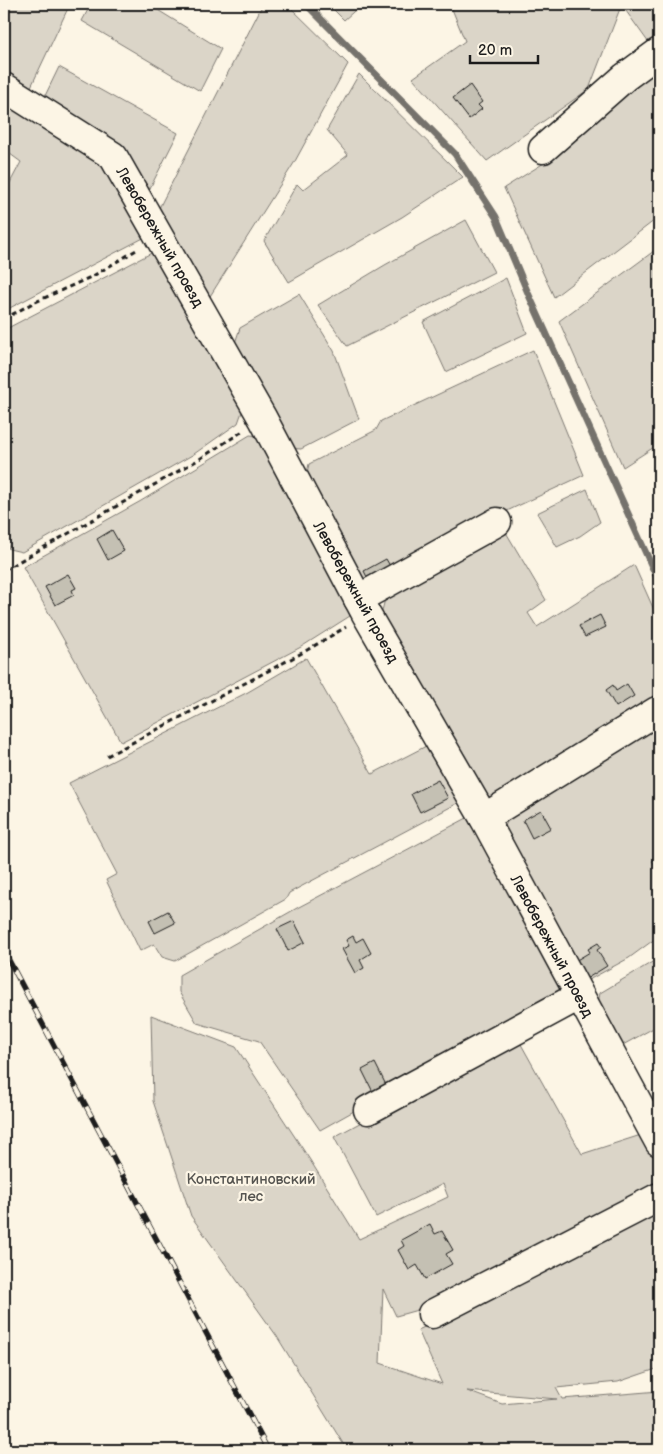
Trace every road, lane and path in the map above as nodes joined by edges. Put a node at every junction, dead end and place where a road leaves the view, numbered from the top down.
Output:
1 (659, 52) edge
2 (4, 86) edge
3 (544, 149) dead end
4 (160, 236) junction
5 (4, 319) edge
6 (263, 419) junction
7 (497, 522) dead end
8 (4, 570) edge
9 (362, 606) junction
10 (656, 711) dead end
11 (107, 756) dead end
12 (484, 818) junction
13 (579, 996) junction
14 (368, 1110) dead end
15 (659, 1142) edge
16 (659, 1197) edge
17 (432, 1314) dead end

1 - 3 street
2 - 4 street, Левобережный проезд
4 - 5 path
4 - 6 street, Левобережный проезд
6 - 8 path
6 - 9 street, Левобережный проезд
7 - 9 street
9 - 11 path
9 - 12 street, Левобережный проезд
10 - 12 street
12 - 13 street, Левобережный проезд
13 - 14 street
13 - 15 street, Левобережный проезд
16 - 17 street

